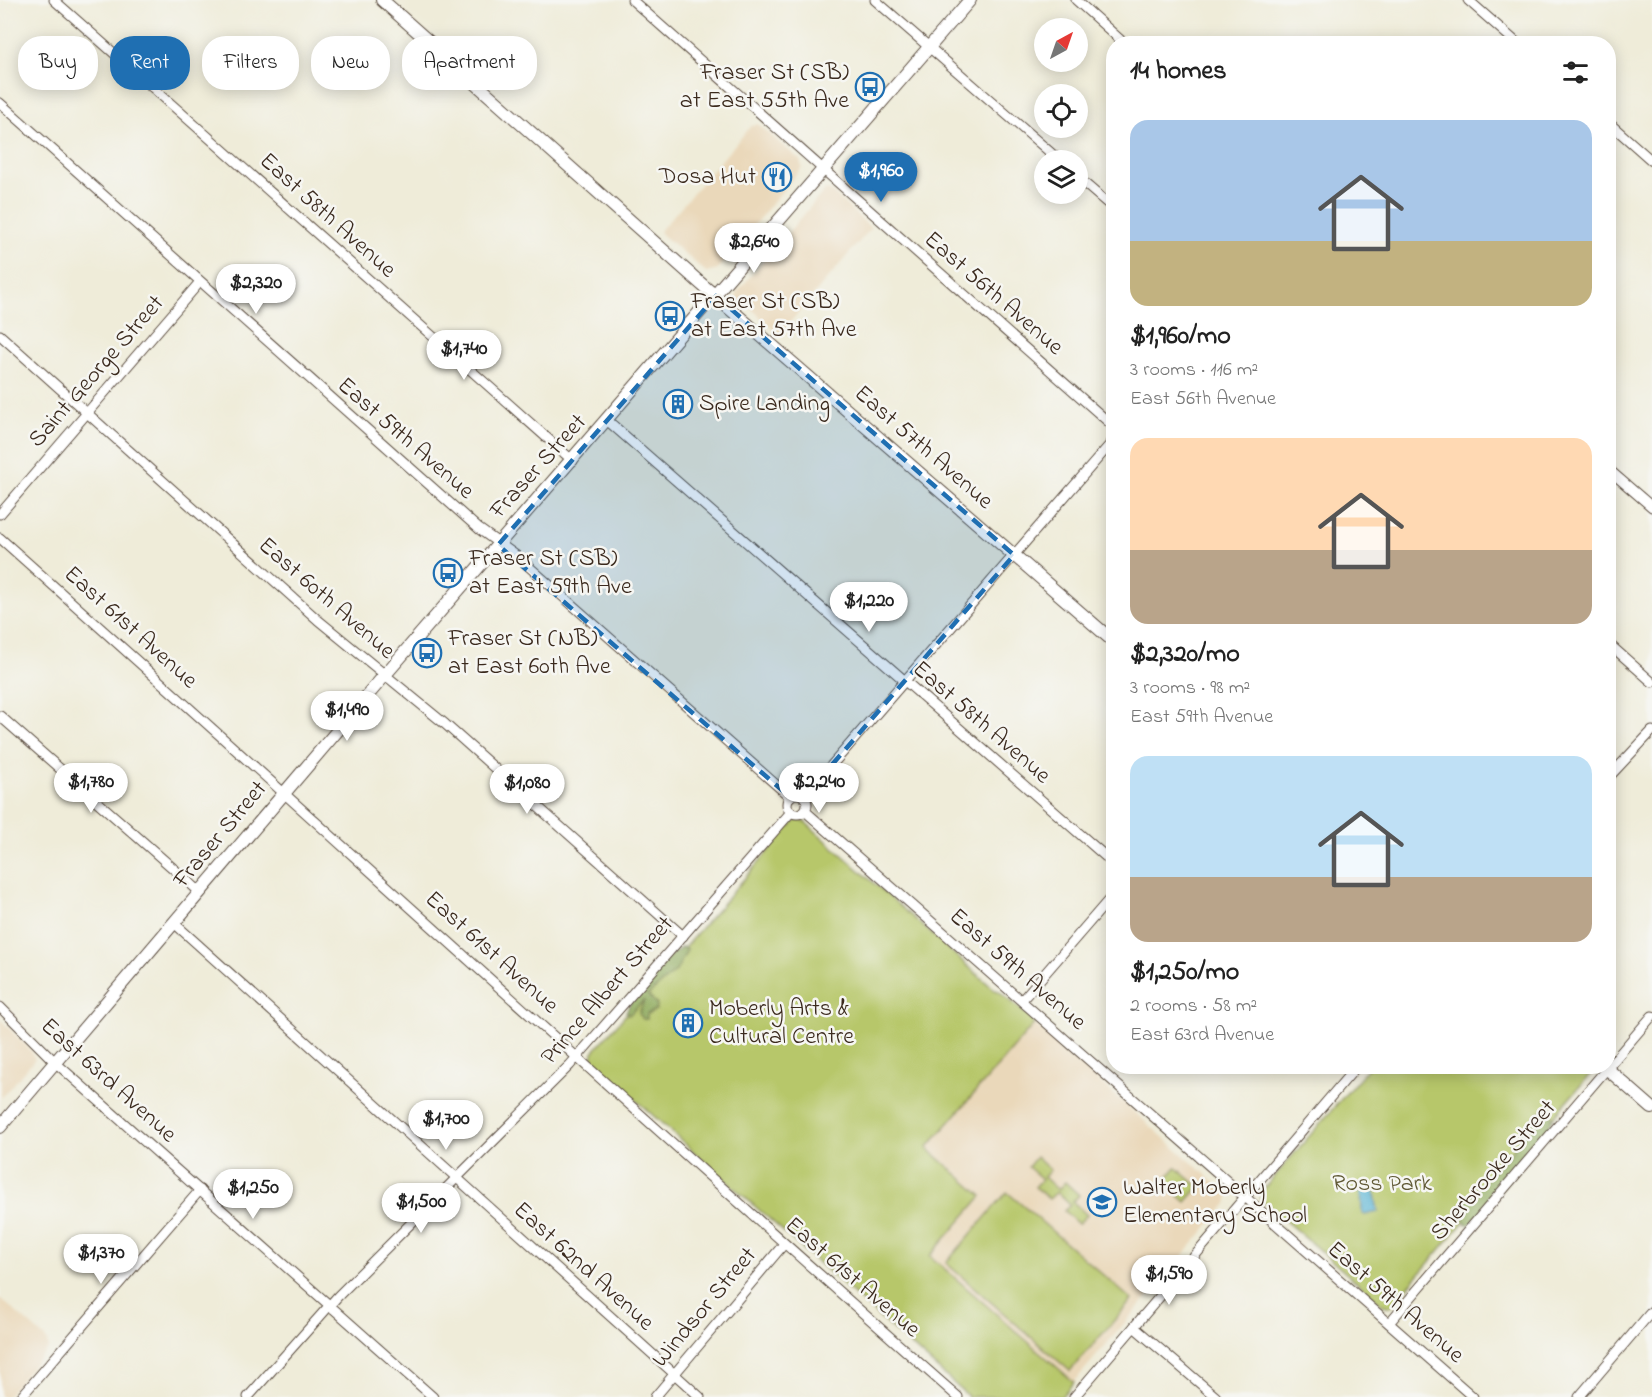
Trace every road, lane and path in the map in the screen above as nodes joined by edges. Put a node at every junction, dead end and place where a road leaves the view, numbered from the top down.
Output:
1 (54, 0) edge
2 (382, 0) edge
3 (632, 0) edge
4 (875, 0) edge
5 (970, 0) edge
6 (1076, 0) edge
7 (1468, 0) edge
8 (1116, 36) edge
9 (1509, 36) edge
10 (929, 47) junction
11 (0, 103) edge
12 (1616, 129) edge
13 (1047, 150) edge
14 (1652, 161) edge
15 (823, 170) junction
16 (1088, 186) edge
17 (1106, 202) edge
18 (199, 283) junction
19 (716, 296) junction
20 (0, 335) edge
21 (88, 413) junction
22 (1106, 420) edge
23 (608, 421) junction
24 (1106, 449) edge
25 (573, 461) junction
26 (1616, 476) edge
27 (1652, 507) edge
28 (0, 514) edge
29 (0, 538) edge
30 (498, 544) junction
31 (1014, 555) junction
32 (1106, 635) edge
33 (1616, 650) edge
34 (384, 676) junction
35 (904, 682) junction
36 (1652, 682) edge
37 (0, 716) edge
38 (1650, 736) edge
39 (1616, 770) edge
40 (285, 793) junction
41 (790, 797) junction
42 (804, 797) junction
43 (805, 811) junction
44 (791, 812) junction
45 (1106, 858) edge
46 (200, 892) junction
47 (1106, 903) edge
48 (174, 923) junction
49 (683, 936) junction
50 (1022, 1000) junction
51 (0, 1007) edge
52 (1652, 1016) edge
53 (1616, 1056) edge
54 (577, 1057) junction
55 (56, 1063) junction
56 (1348, 1074) edge
57 (1600, 1074) edge
58 (1612, 1074) edge
59 (1652, 1108) edge
60 (2, 1122) edge
61 (457, 1180) junction
62 (200, 1190) junction
63 (1244, 1198) junction
64 (784, 1244) junction
65 (330, 1306) junction
66 (1652, 1311) edge
67 (1389, 1323) junction
68 (1134, 1327) junction
69 (675, 1374) junction
70 (21, 1397) edge
71 (248, 1397) edge
72 (434, 1397) edge
73 (655, 1397) edge
74 (700, 1397) edge
75 (958, 1397) edge
76 (1074, 1397) edge
77 (1216, 1397) edge
78 (1473, 1397) edge
79 (1579, 1397) edge

1 - 25 street, East 58th Avenue
2 - 19 street, East 57th Avenue
3 - 15 street, East 56th Avenue
4 - 10 street
5 - 10 street, Fraser Street
6 - 8 street
7 - 9 street
10 - 13 street
10 - 15 street, Fraser Street
11 - 18 street, East 59th Avenue
12 - 14 street
15 - 19 street, Fraser Street
15 - 22 street, East 56th Avenue
16 - 17 street
18 - 21 street, Saint George Street
18 - 30 street, East 59th Avenue
19 - 23 street, Fraser Street
19 - 31 street, East 57th Avenue
20 - 21 street, East 60th Avenue
21 - 28 street, Saint George Street
21 - 34 street, East 60th Avenue
23 - 25 street, Fraser Street
23 - 35 street, East 58th Avenue
24 - 31 street
25 - 30 street, Fraser Street
26 - 27 street
29 - 40 street, East 61st Avenue
30 - 34 street, Fraser Street
30 - 41 street, East 59th Avenue
31 - 32 street, East 57th Avenue
31 - 35 street
33 - 36 street
34 - 40 street, Fraser Street
34 - 49 street, East 60th Avenue
35 - 42 street
35 - 45 street, East 58th Avenue
37 - 46 street
38 - 39 street
40 - 46 street, Fraser Street
40 - 54 street, East 61st Avenue
41 - 42 street
41 - 44 street
42 - 43 street
43 - 44 street
43 - 50 street, East 59th Avenue
44 - 49 street, Prince Albert Street
46 - 48 street, Fraser Street
47 - 50 street
48 - 55 street, Fraser Street
48 - 61 street, East 62nd Avenue
49 - 54 street, Prince Albert Street
50 - 63 street, East 59th Avenue
51 - 55 street, East 63rd Avenue
52 - 53 street, Sherbrooke Street
54 - 61 street, Prince Albert Street
54 - 64 street, East 61st Avenue
55 - 60 street, Fraser Street
55 - 62 street, East 63rd Avenue
56 - 63 street
57 - 67 street, Sherbrooke Street
58 - 59 street
61 - 65 street, Prince Albert Street
61 - 69 street, East 62nd Avenue
62 - 65 street, East 63rd Avenue
62 - 70 street
63 - 67 street, East 59th Avenue
63 - 68 street
64 - 69 street, Windsor Street
64 - 75 street, East 61st Avenue
65 - 71 street, Prince Albert Street
65 - 72 street, East 63rd Avenue
66 - 79 street
67 - 78 street, East 59th Avenue
68 - 76 street
68 - 77 street
69 - 73 street, Windsor Street
69 - 74 street, East 62nd Avenue

